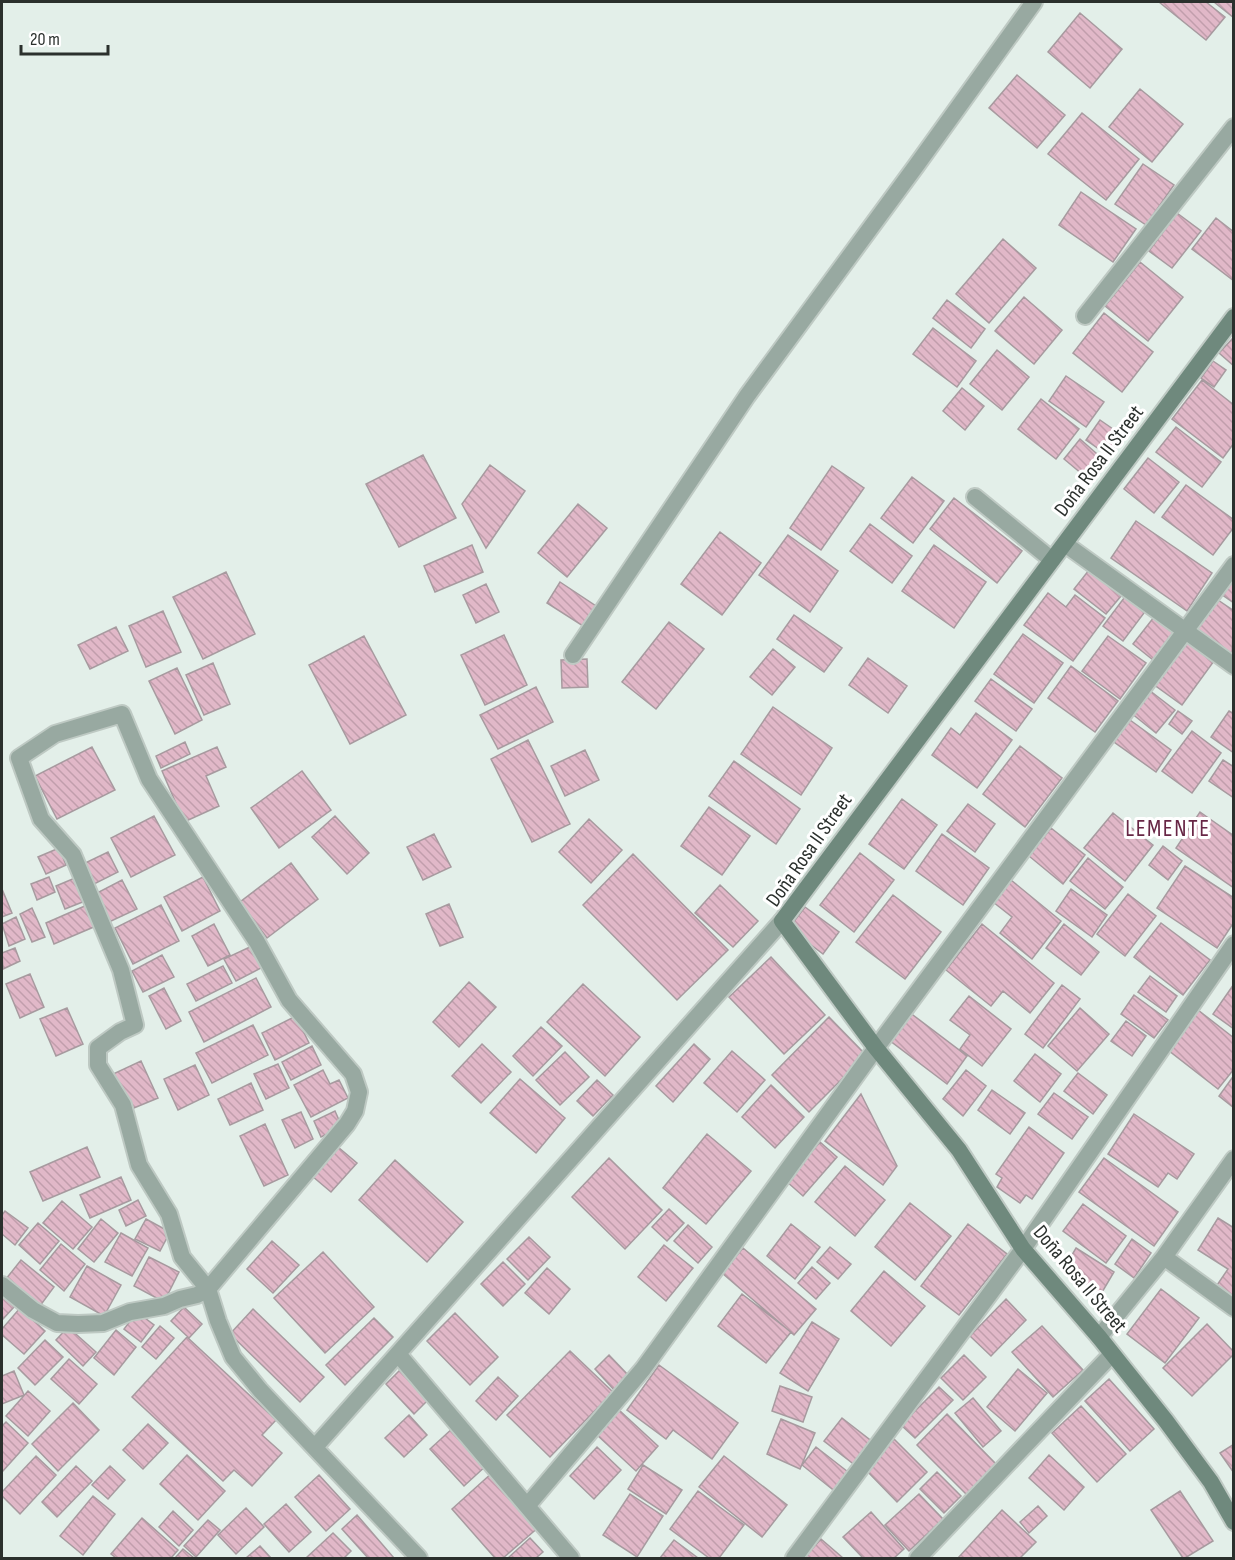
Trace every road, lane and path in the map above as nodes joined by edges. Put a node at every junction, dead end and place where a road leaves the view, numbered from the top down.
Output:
1 (1034, 2) edge
2 (1233, 128) edge
3 (1085, 316) dead end
4 (1233, 317) edge
5 (975, 497) dead end
6 (1065, 544) junction
7 (1052, 560) junction
8 (1233, 565) edge
9 (1184, 629) junction
10 (573, 655) dead end
11 (1233, 666) edge
12 (782, 921) junction
13 (1233, 944) edge
14 (876, 1048) junction
15 (1233, 1159) edge
16 (1023, 1249) junction
17 (1164, 1257) junction
18 (2, 1286) edge
19 (208, 1289) junction
20 (1233, 1308) edge
21 (1099, 1337) junction
22 (398, 1354) junction
23 (1112, 1354) junction
24 (315, 1447) junction
25 (527, 1506) junction
26 (1233, 1522) edge
27 (419, 1558) edge
28 (571, 1558) edge
29 (794, 1558) edge
30 (918, 1558) edge

1 - 10 street
2 - 3 street
4 - 6 main road, Doña Rosa II Street
5 - 7 street
6 - 7 main road, Doña Rosa II Street
6 - 9 street
7 - 12 main road, Doña Rosa II Street
8 - 9 street
9 - 11 street
9 - 14 street
12 - 14 main road, Doña Rosa II Street
12 - 22 street
13 - 16 street
14 - 16 main road, Doña Rosa II Street
14 - 25 street
15 - 17 street
16 - 21 main road, Doña Rosa II Street
16 - 29 street
17 - 20 street
17 - 21 street
18 - 19 street
19 - 19 street
19 - 24 street
21 - 23 main road, Doña Rosa II Street
22 - 24 street
22 - 25 street
23 - 26 main road, Doña Rosa II Street
23 - 30 street
24 - 27 street
25 - 28 street

